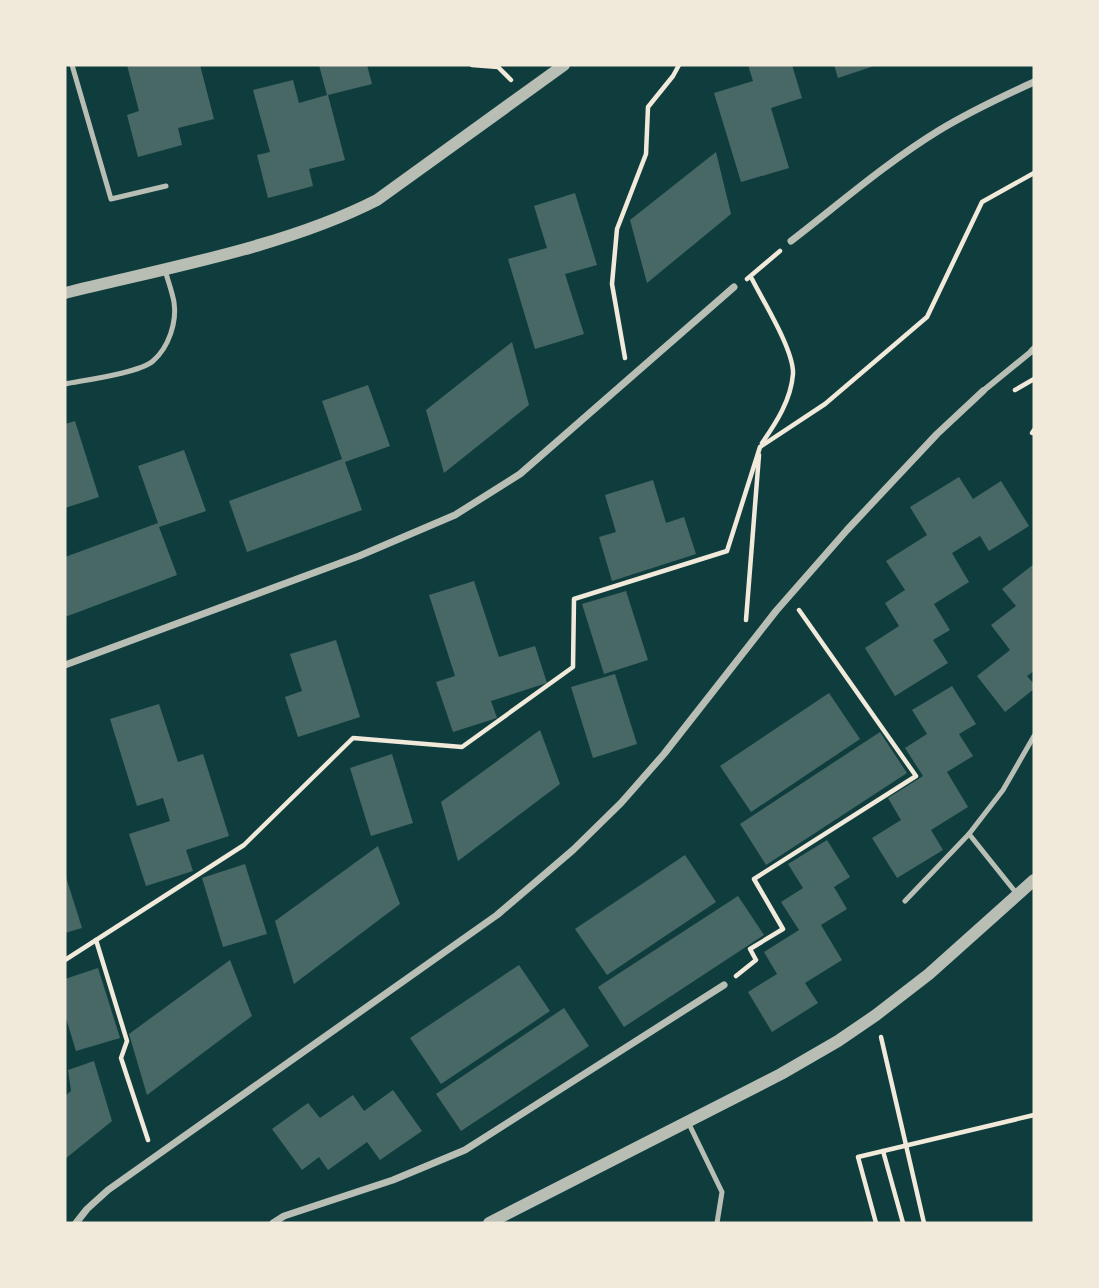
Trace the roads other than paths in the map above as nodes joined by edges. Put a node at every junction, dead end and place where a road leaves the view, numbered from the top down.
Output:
1 (72, 65) edge
2 (564, 65) edge
3 (1034, 82) edge
4 (166, 186) dead end
5 (791, 241) road end
6 (165, 268) junction
7 (734, 287) road end
8 (65, 293) edge
9 (1033, 350) edge
10 (65, 384) edge
11 (982, 391) joint
12 (65, 665) edge
13 (1034, 736) edge
14 (969, 834) junction
15 (1034, 880) edge
16 (1018, 894) junction
17 (905, 901) dead end
18 (724, 985) road end
19 (688, 1121) junction
20 (76, 1223) edge
21 (273, 1223) edge
22 (489, 1223) edge
23 (717, 1223) edge

1 - 4 lane
2 - 6 street
3 - 5 street
6 - 8 street
6 - 10 lane
7 - 12 street
9 - 11 street
11 - 20 street
13 - 14 lane
14 - 16 lane
14 - 17 lane
15 - 16 street
16 - 19 street
18 - 21 street
19 - 22 street
19 - 23 lane

